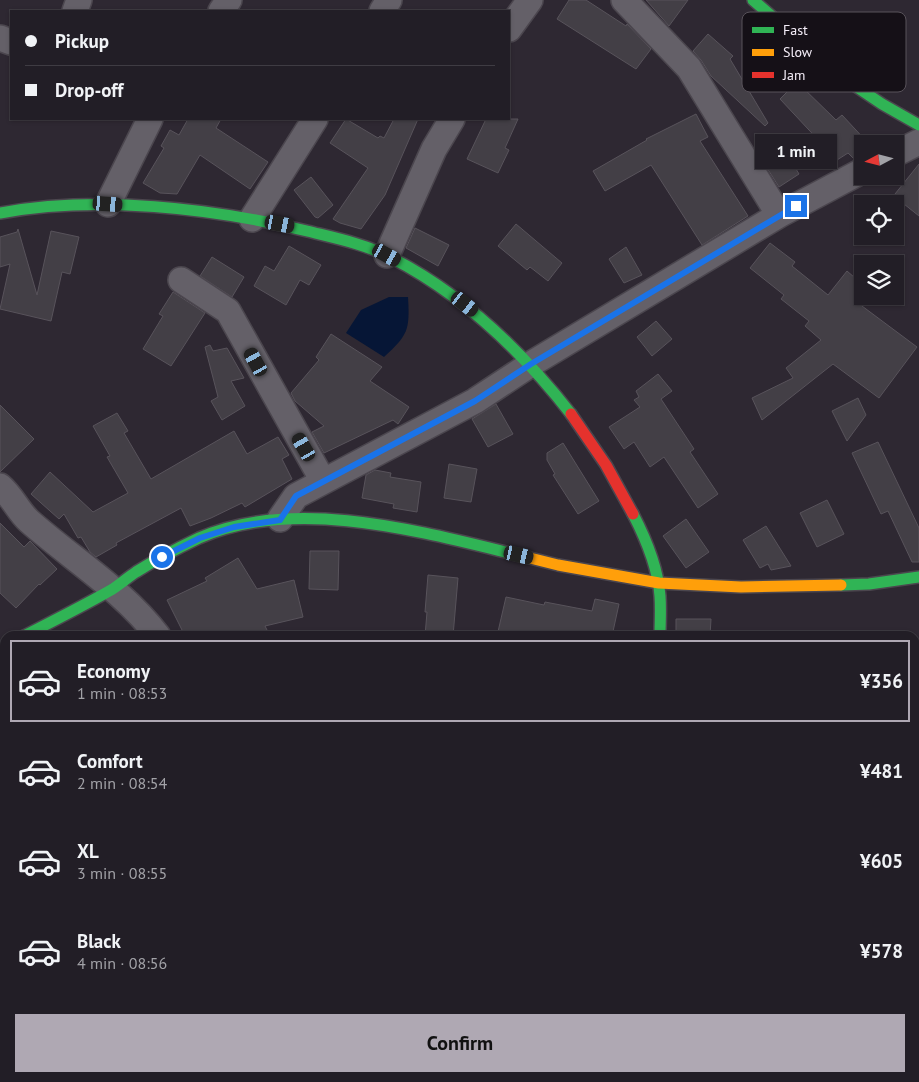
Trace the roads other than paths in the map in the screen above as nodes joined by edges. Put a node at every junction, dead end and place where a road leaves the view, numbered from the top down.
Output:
1 (530, 0) edge
2 (624, 0) edge
3 (756, 1) edge
4 (768, 12) edge
5 (510, 28) edge
6 (864, 92) edge
7 (314, 120) edge
8 (451, 120) edge
9 (143, 122) edge
10 (919, 125) edge
11 (919, 142) edge
12 (904, 150) edge
13 (854, 175) edge
14 (108, 204) junction
15 (0, 213) edge
16 (779, 215) junction
17 (252, 219) junction
18 (387, 255) junction
19 (181, 280) dead end
20 (531, 364) junction
21 (323, 481) junction
22 (0, 486) edge
23 (280, 520) junction
24 (919, 576) edge
25 (658, 583) junction
26 (112, 589) junction
27 (33, 631) edge
28 (154, 631) edge
29 (660, 631) edge

1 - 5 street
2 - 16 street
3 - 4 street
6 - 10 street
7 - 17 street
8 - 18 street
9 - 14 street
11 - 12 street
13 - 16 street
14 - 15 street
14 - 17 street
16 - 20 street
17 - 18 street
18 - 20 street
19 - 21 street
20 - 21 street
20 - 25 street
21 - 23 street
22 - 26 street
23 - 25 street
23 - 26 street
24 - 25 street
25 - 29 street
26 - 27 street
26 - 28 street

